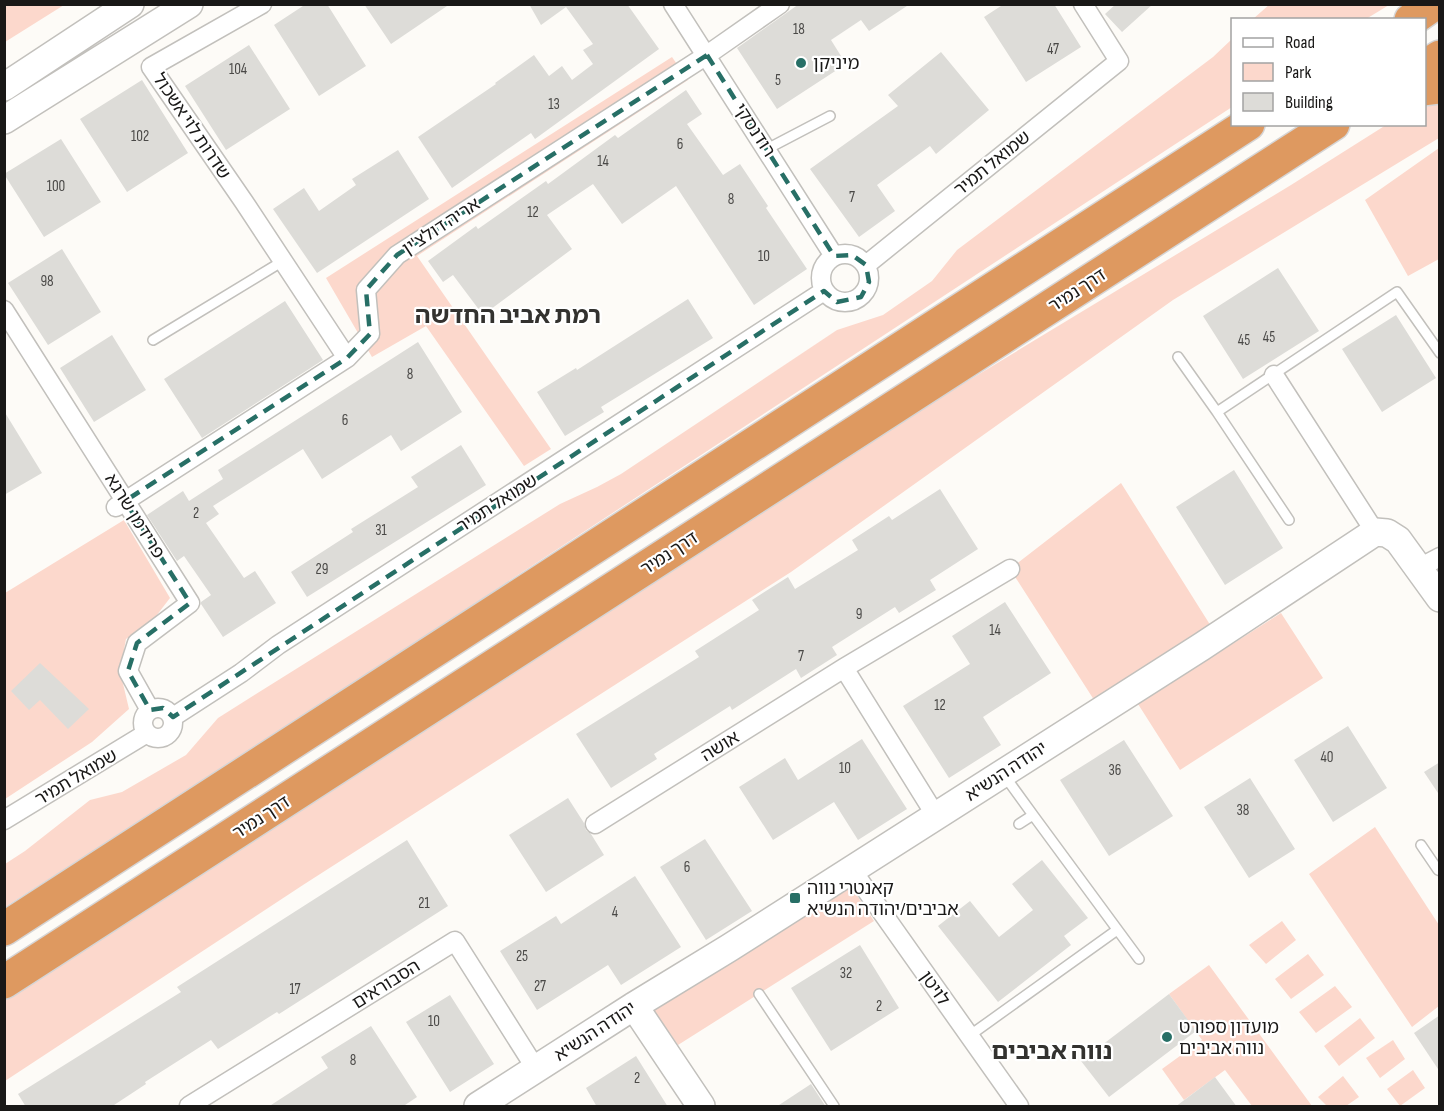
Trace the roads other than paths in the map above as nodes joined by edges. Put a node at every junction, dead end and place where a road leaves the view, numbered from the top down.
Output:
1 (130, 4) edge
2 (189, 4) edge
3 (262, 4) edge
4 (673, 4) edge
5 (780, 4) edge
6 (1083, 4) edge
7 (1434, 4) edge
8 (1414, 18) edge
9 (707, 55) junction
10 (1440, 57) edge
11 (1426, 65) edge
12 (4, 87) edge
13 (830, 116) dead end
14 (4, 120) edge
15 (1245, 126) edge
16 (1330, 126) edge
17 (767, 149) junction
18 (834, 256) junction
19 (283, 261) junction
20 (866, 265) junction
21 (824, 291) junction
22 (4, 310) edge
23 (153, 340) dead end
24 (1440, 353) edge
25 (1178, 357) dead end
26 (347, 358) junction
27 (1274, 375) junction
28 (1217, 412) junction
29 (121, 504) junction
30 (1289, 520) dead end
31 (1375, 532) junction
32 (1429, 562) edge
33 (1011, 569) dead end
34 (1440, 598) edge
35 (844, 668) junction
36 (150, 710) junction
37 (173, 717) junction
38 (147, 733) junction
39 (1003, 774) junction
40 (1033, 815) junction
41 (936, 816) junction
42 (4, 820) edge
43 (595, 824) dead end
44 (1020, 824) dead end
45 (1421, 845) dead end
46 (1440, 869) edge
47 (852, 870) junction
48 (4, 929) edge
49 (1117, 930) junction
50 (1139, 959) dead end
51 (4, 982) edge
52 (759, 994) dead end
53 (634, 1006) junction
54 (969, 1036) junction
55 (536, 1069) junction
56 (189, 1107) edge
57 (478, 1107) edge
58 (701, 1107) edge
59 (834, 1107) edge
60 (1019, 1107) edge

1 - 12 street
2 - 14 street
3 - 19 street, שדרות לוי אשכול
4 - 9 street, רודנסקי
5 - 9 street, אריה דולצ'ין
6 - 20 street, שמואל תמיר
7 - 8 highway
9 - 17 street, רודנסקי
9 - 26 street, אריה דולצ'ין
10 - 11 highway
13 - 17 lane
15 - 48 highway
16 - 51 highway, דרך נמיר
17 - 18 street, רודנסקי
18 - 20 street
18 - 21 street
19 - 23 lane
19 - 26 street
20 - 21 street
21 - 37 street, שמואל תמיר
22 - 29 street, פרידמן שרגא
24 - 27 lane
25 - 28 lane
26 - 29 street, אריה דולצ'ין
27 - 28 lane
27 - 31 street
28 - 30 lane
29 - 36 street, פרידמן שרגא
31 - 32 street
31 - 39 street, יהודה הנשיא
32 - 34 street
33 - 35 street, אושה
35 - 41 street
35 - 43 street, אושה
36 - 37 street
36 - 38 street
37 - 38 street
38 - 42 street, שמואל תמיר
39 - 40 lane
39 - 41 street, יהודה הנשיא
40 - 44 lane
40 - 49 lane
41 - 47 street, יהודה הנשיא
45 - 46 lane
47 - 53 street, יהודה הנשיא
47 - 54 street, לויטן
49 - 50 lane
49 - 54 lane
52 - 59 lane
53 - 55 street, יהודה הנשיא
53 - 58 street
54 - 60 street, לויטן
55 - 56 street, הסבוראים
55 - 57 street, יהודה הנשיא

